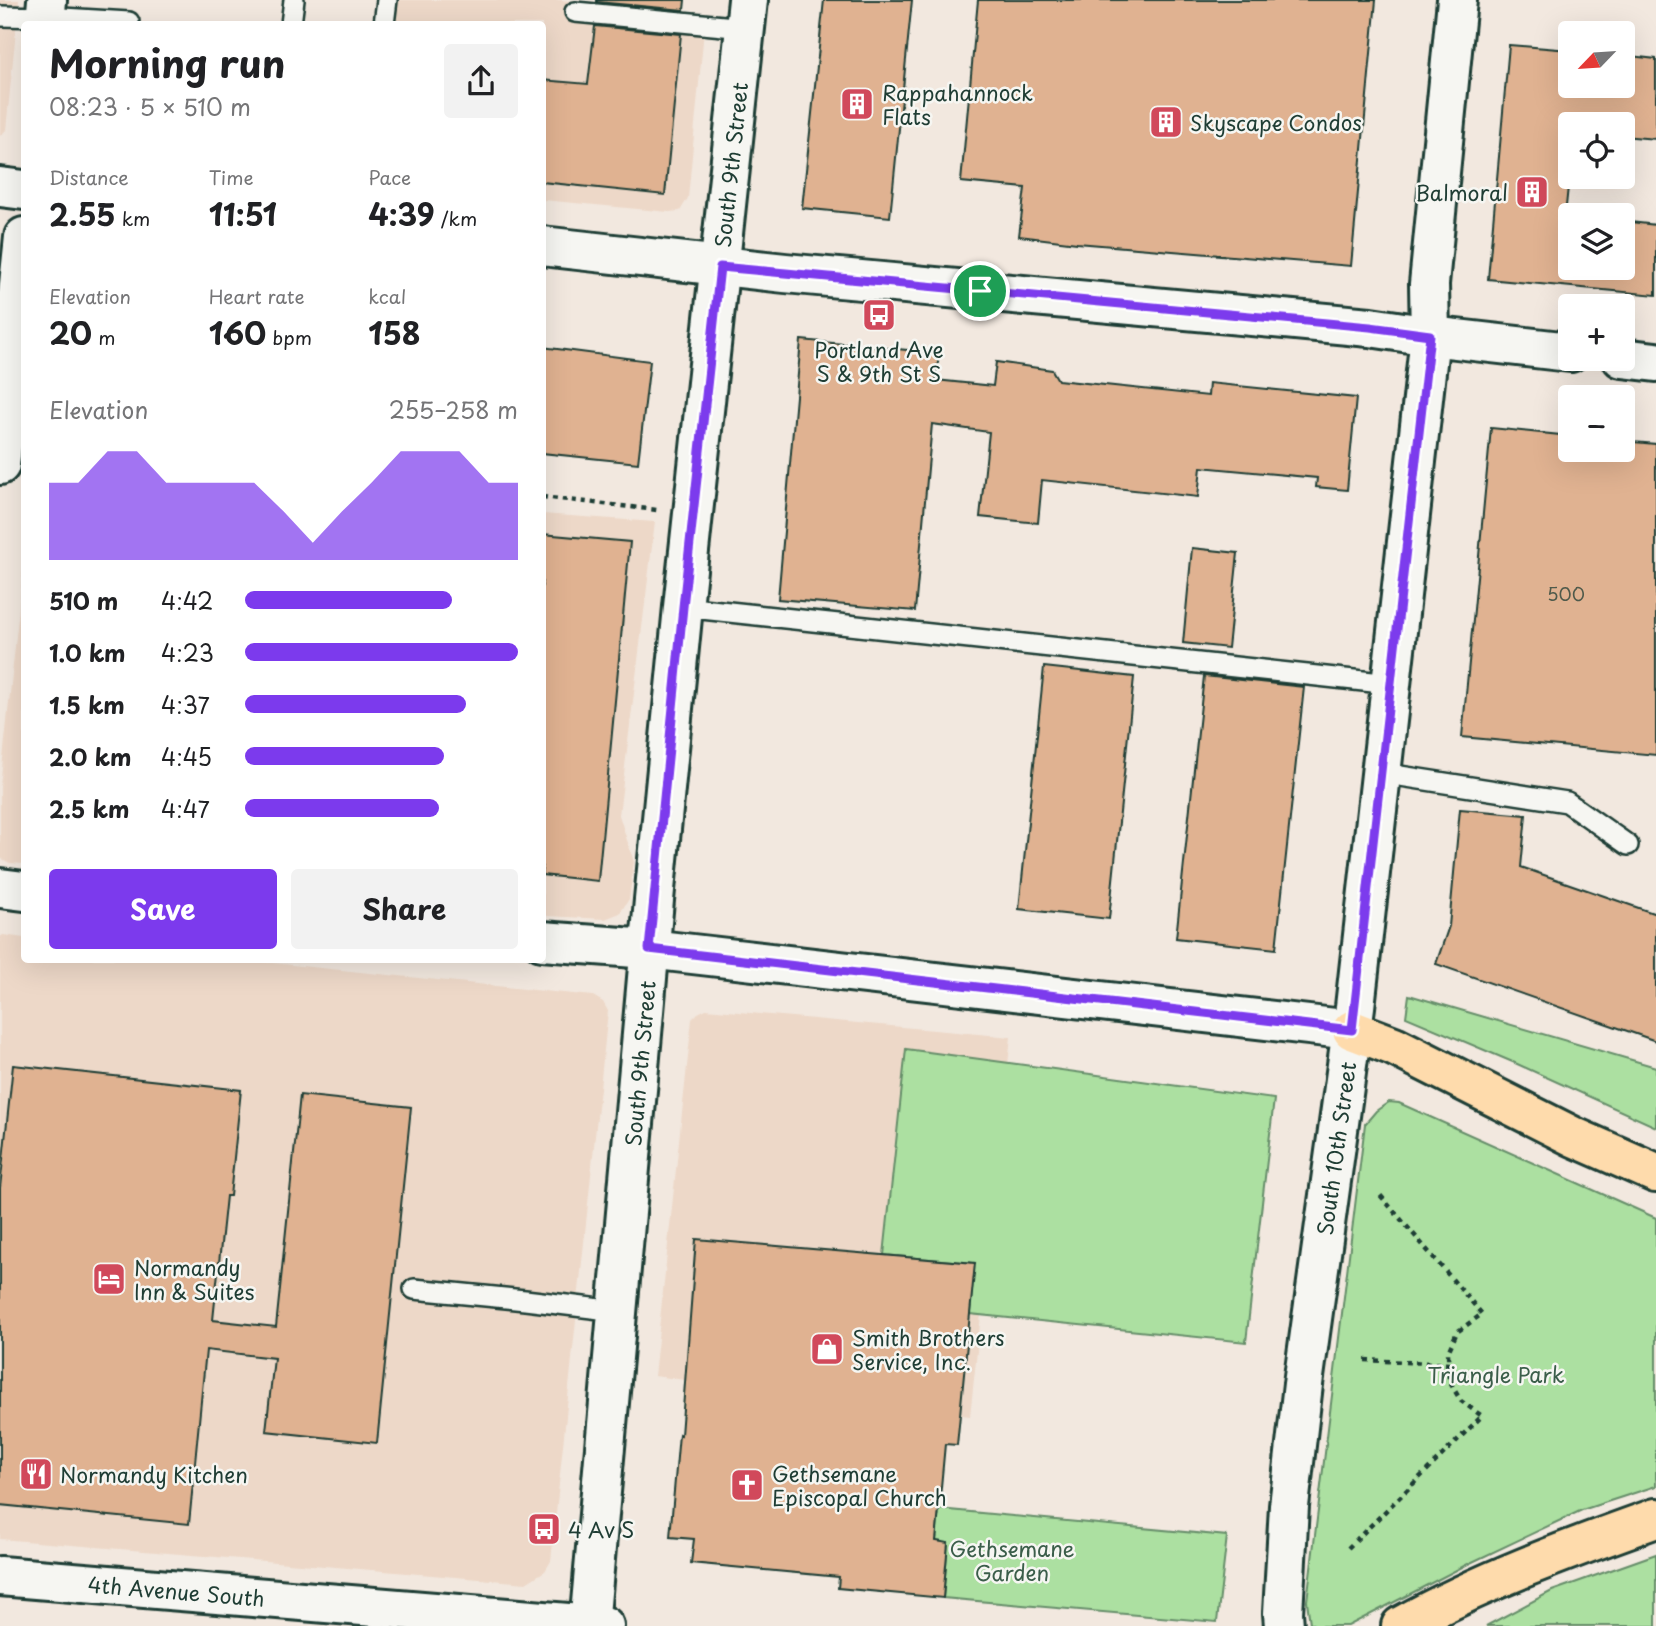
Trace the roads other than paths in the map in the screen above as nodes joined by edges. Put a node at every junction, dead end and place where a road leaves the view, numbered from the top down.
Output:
1 (293, 0) edge
2 (387, 0) edge
3 (1457, 0) edge
4 (575, 12) dead end
5 (46, 14) edge
6 (747, 14) edge
7 (0, 16) edge
8 (119, 21) edge
9 (291, 21) edge
10 (384, 21) edge
11 (0, 187) edge
12 (21, 190) edge
13 (546, 246) edge
14 (21, 266) edge
15 (720, 267) junction
16 (1430, 335) junction
17 (1558, 351) edge
18 (1635, 360) edge
19 (1656, 362) edge
20 (0, 465) edge
21 (683, 607) junction
22 (1391, 684) junction
23 (1381, 773) junction
24 (1628, 845) dead end
25 (0, 888) edge
26 (21, 891) edge
27 (546, 941) edge
28 (649, 949) junction
29 (1352, 1030) junction
30 (1656, 1174) edge
31 (414, 1289) dead end
32 (617, 1311) junction
33 (1656, 1518) edge
34 (0, 1576) edge
35 (594, 1626) edge
36 (1284, 1626) edge
37 (1401, 1626) edge

1 - 9 lane
2 - 10 lane
3 - 16 street, South 10th Street
4 - 6 lane
5 - 7 lane
5 - 8 lane
6 - 15 street, South 9th Street
11 - 12 street
13 - 15 street
14 - 20 street
15 - 16 street
15 - 21 street, South 9th Street
16 - 17 street
16 - 22 street, South 10th Street
18 - 19 street
21 - 22 lane
21 - 28 street, South 9th Street
22 - 23 street, South 10th Street
23 - 24 lane
23 - 29 street, South 10th Street
25 - 26 street
27 - 28 street
28 - 29 street
28 - 32 street, South 9th Street
29 - 30 highway
29 - 36 street, South 10th Street
31 - 32 lane
32 - 35 street, South 9th Street
33 - 37 highway
34 - 35 street, 4th Avenue South

